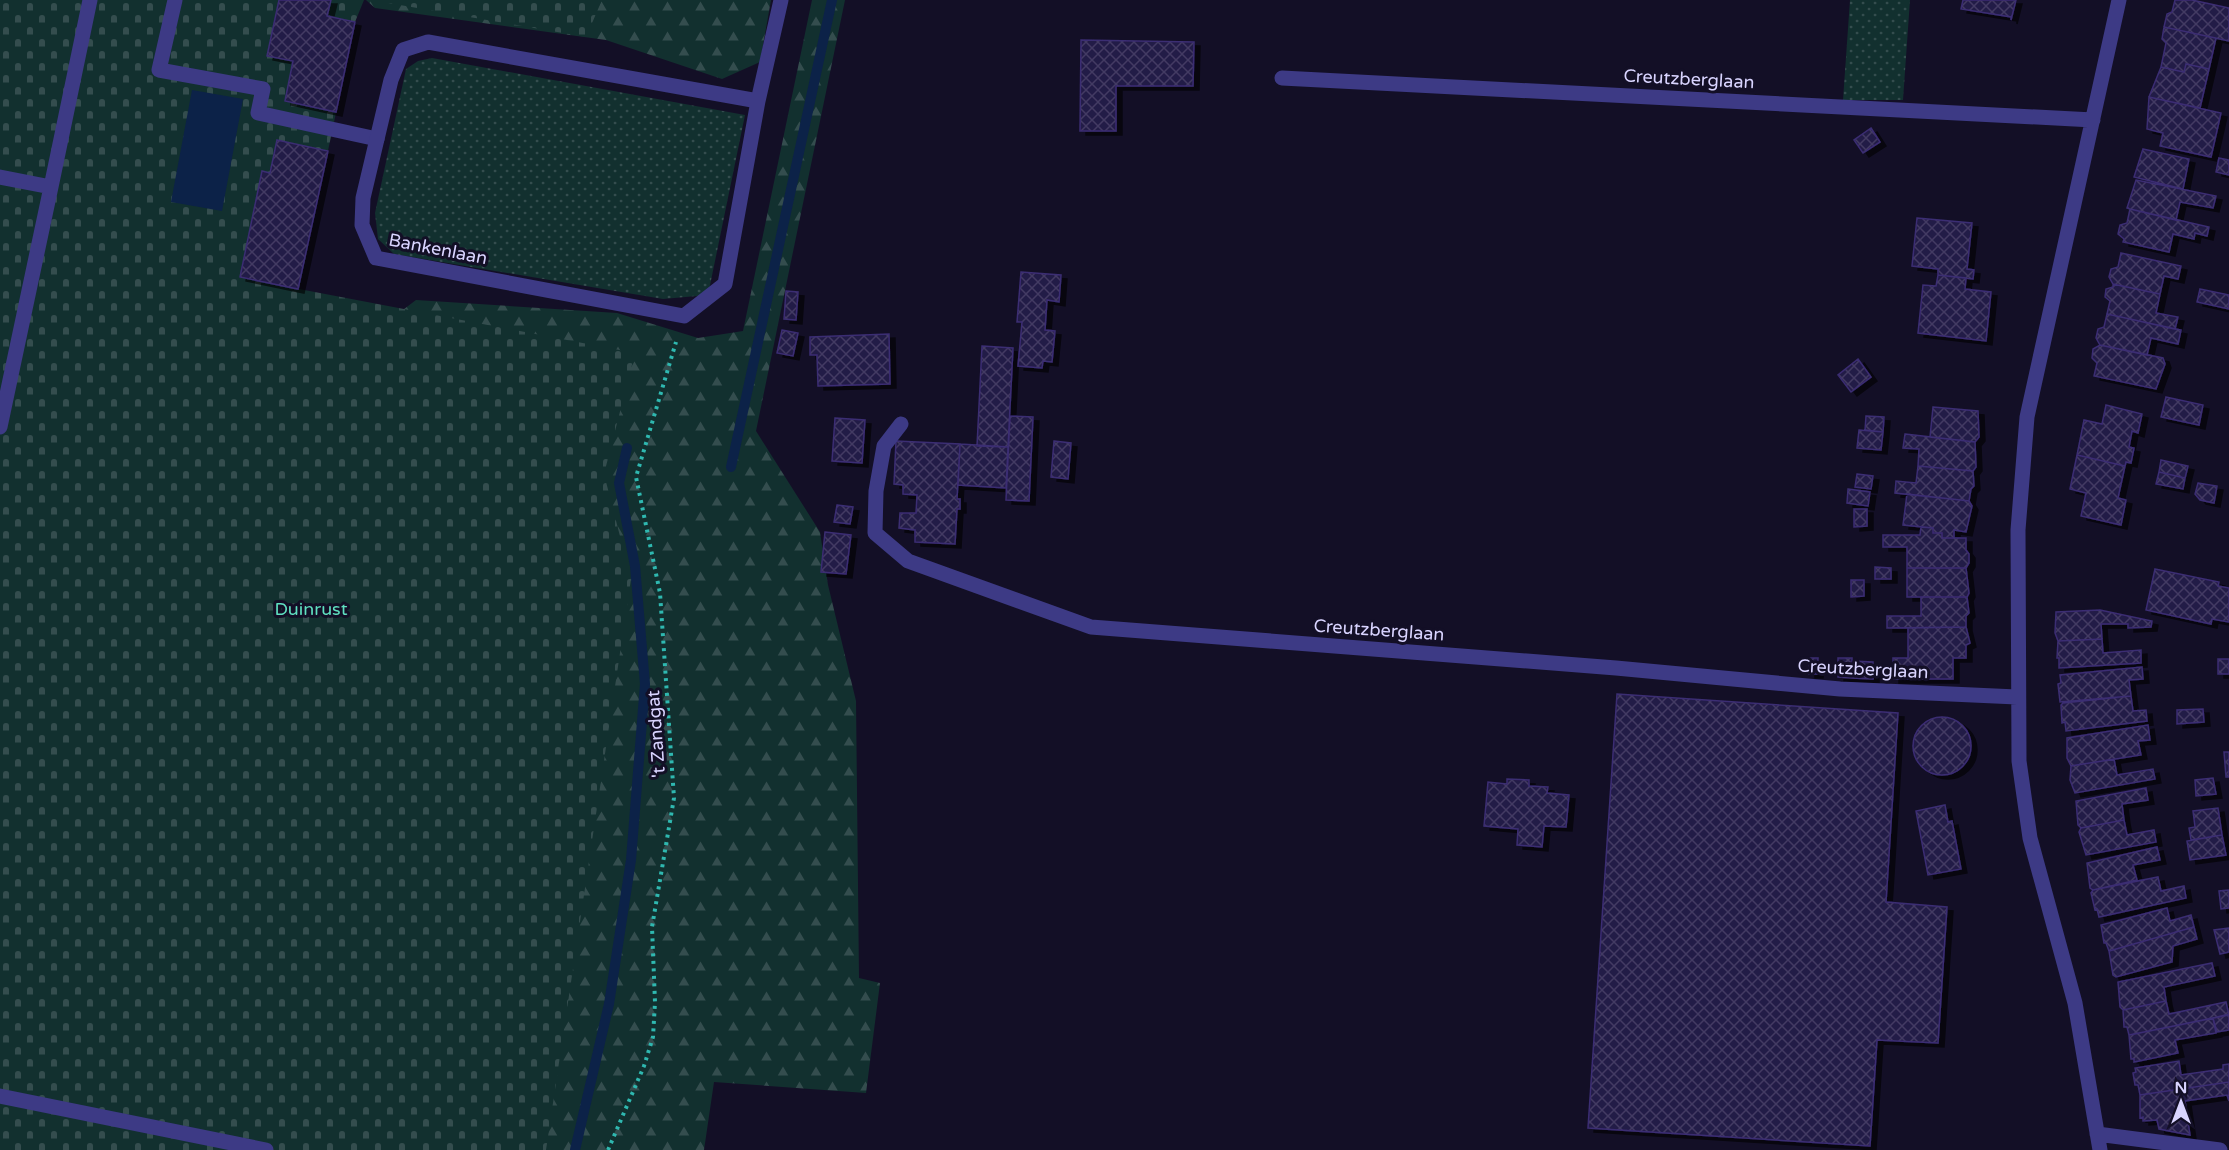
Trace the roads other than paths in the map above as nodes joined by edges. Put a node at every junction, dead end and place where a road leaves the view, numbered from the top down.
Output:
1 (90, 0) edge
2 (175, 0) edge
3 (781, 0) edge
4 (2119, 0) edge
5 (1282, 78) dead end
6 (758, 102) junction
7 (2093, 120) junction
8 (377, 139) junction
9 (0, 177) edge
10 (51, 187) junction
11 (901, 424) dead end
12 (0, 427) edge
13 (2017, 697) junction
14 (0, 1096) edge
15 (2097, 1134) junction
16 (266, 1150) edge
17 (2100, 1150) edge
18 (2220, 1150) edge

1 - 10 street
2 - 8 street
3 - 6 street
4 - 7 street
5 - 7 street, Creutzberglaan
6 - 8 street, Bankenlaan
6 - 8 street, Bankenlaan
7 - 13 street
9 - 10 street
10 - 12 street
11 - 13 street, Creutzberglaan
13 - 15 street
14 - 16 street
15 - 17 street
15 - 18 street

